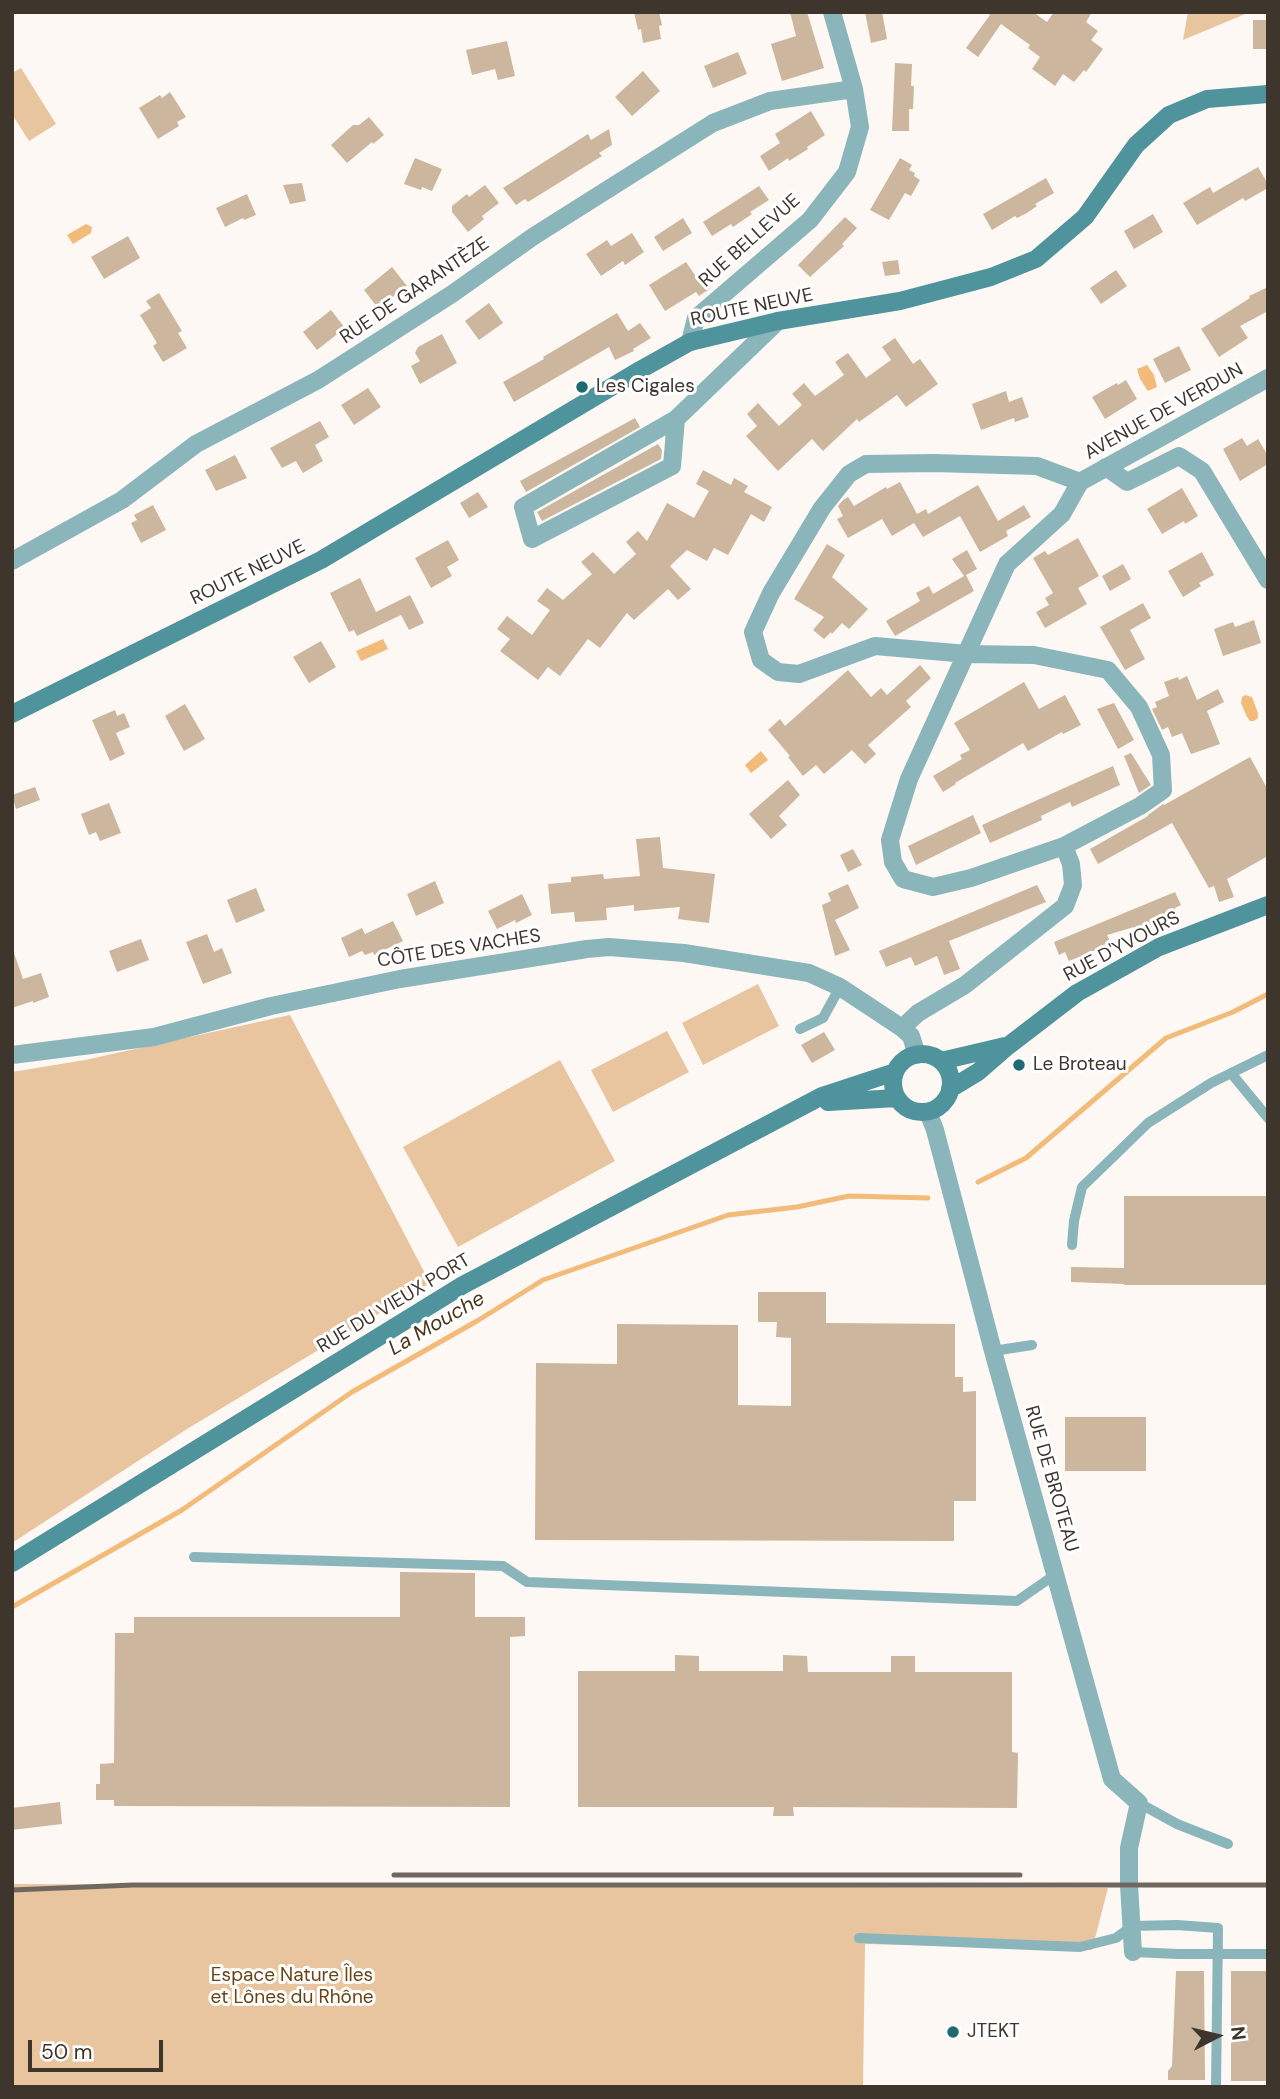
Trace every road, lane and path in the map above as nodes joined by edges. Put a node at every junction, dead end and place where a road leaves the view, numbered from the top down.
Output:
1 (832, 12) edge
2 (854, 89) junction
3 (1268, 94) edge
4 (778, 321) junction
5 (690, 342) junction
6 (1268, 379) edge
7 (676, 419) junction
8 (1106, 467) junction
9 (1080, 482) junction
10 (12, 561) edge
11 (1268, 580) edge
12 (967, 654) junction
13 (12, 714) edge
14 (1063, 846) junction
15 (1267, 907) edge
16 (840, 987) junction
17 (902, 1028) junction
18 (800, 1029) dead end
19 (1008, 1046) junction
20 (12, 1055) edge
21 (917, 1055) junction
22 (1268, 1055) edge
23 (941, 1061) junction
24 (895, 1072) junction
25 (1231, 1073) junction
26 (950, 1088) junction
27 (897, 1098) junction
28 (810, 1103) junction
29 (928, 1112) junction
30 (1268, 1118) edge
31 (1072, 1245) dead end
32 (1032, 1345) dead end
33 (993, 1351) junction
34 (194, 1557) dead end
35 (12, 1563) edge
36 (1056, 1574) junction
37 (1139, 1803) junction
38 (1228, 1844) dead end
39 (1132, 1926) junction
40 (859, 1938) dead end
41 (1133, 1952) joint
42 (1268, 1954) edge
43 (1219, 1955) junction
44 (1216, 2087) edge

1 - 2 street, RUE BELLEVUE
2 - 5 street, RUE BELLEVUE
2 - 10 street, RUE DE GARANTÈZE
3 - 4 main road, ROUTE NEUVE
4 - 5 main road, ROUTE NEUVE
4 - 7 street
5 - 13 main road, ROUTE NEUVE
6 - 8 street, AVENUE DE VERDUN
7 - 7 street
8 - 9 street, AVENUE DE VERDUN
8 - 11 street
9 - 12 street, AVENUE DE VERDUN
9 - 12 street, AVENUE DE VERDUN
12 - 14 street, AVENUE DE VERDUN
12 - 14 street, AVENUE DE VERDUN
14 - 17 street
15 - 19 main road, RUE D'YVOURS
16 - 17 street, CÔTE DES VACHES
16 - 18 lane
16 - 20 street, CÔTE DES VACHES
17 - 21 street
19 - 23 main road
19 - 26 main road, RUE D'YVOURS
21 - 23 main road
21 - 24 main road
22 - 25 lane
23 - 26 main road
24 - 27 main road
24 - 28 main road, RUE DU VIEUX PORT
25 - 30 lane
25 - 31 lane
26 - 29 main road
27 - 28 main road
27 - 29 main road
28 - 35 main road, RUE DU VIEUX PORT
29 - 33 street, RUE DE BROTEAU
32 - 33 lane
33 - 36 street, RUE DE BROTEAU
34 - 36 lane
36 - 37 street, RUE DE BROTEAU
37 - 38 lane
37 - 39 street
39 - 40 lane
39 - 41 street
39 - 43 lane
41 - 43 lane
42 - 43 lane
43 - 44 lane

